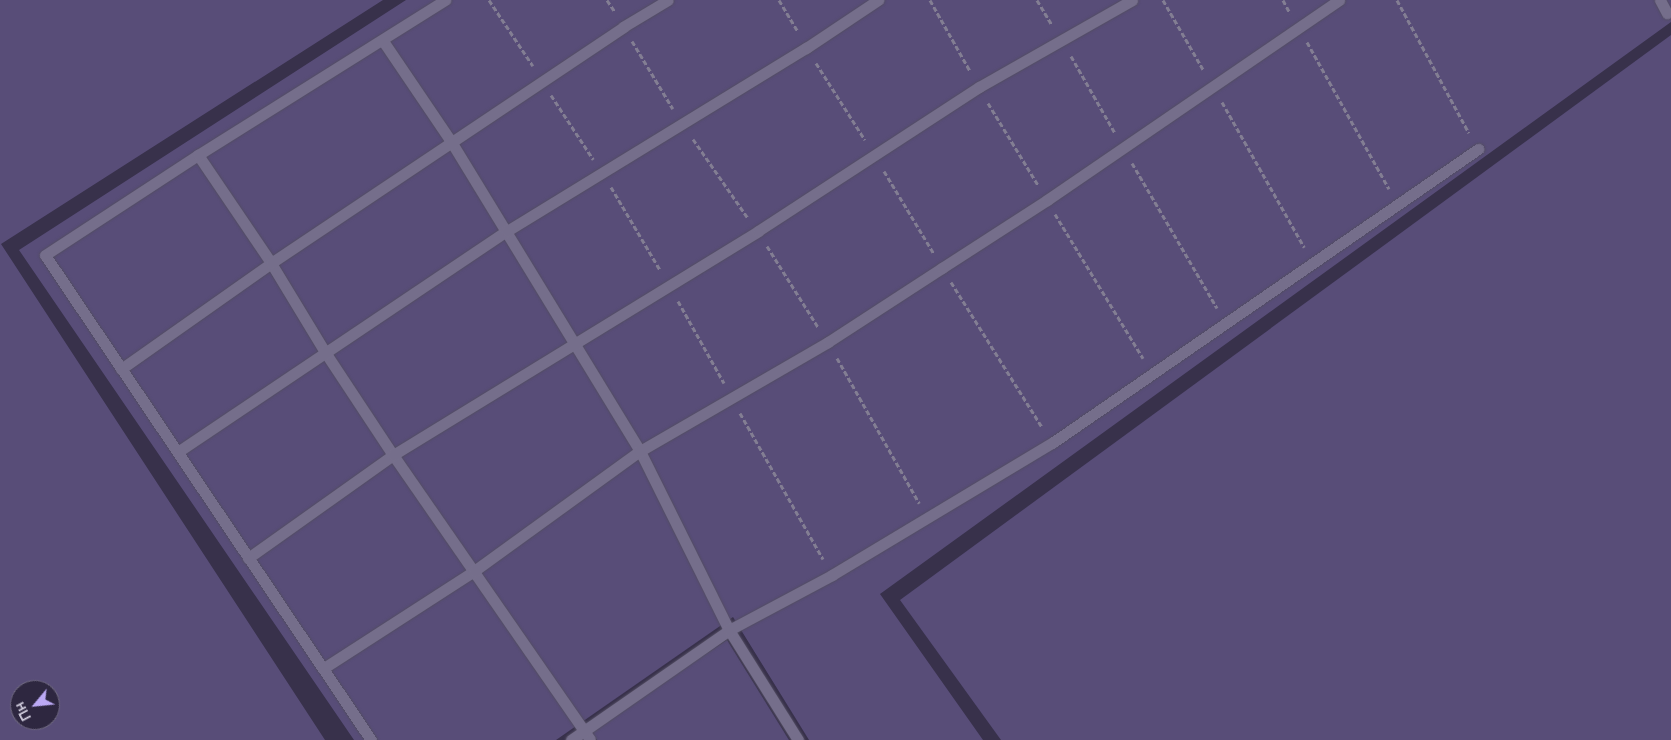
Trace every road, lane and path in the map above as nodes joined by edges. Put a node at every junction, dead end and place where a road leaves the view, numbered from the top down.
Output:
1 (445, 0) edge
2 (607, 0) edge
3 (668, 0) edge
4 (779, 0) edge
5 (878, 0) edge
6 (1132, 0) edge
7 (1163, 0) edge
8 (1283, 0) edge
9 (1339, 0) edge
10 (1397, 0) edge
11 (1660, 0) edge
12 (1668, 13) dead end
13 (623, 26) junction
14 (1298, 28) junction
15 (382, 41) junction
16 (806, 48) junction
17 (1213, 86) junction
18 (682, 123) junction
19 (452, 143) junction
20 (1478, 149) joint
21 (198, 155) junction
22 (875, 156) junction
23 (1398, 204) junction
24 (758, 231) junction
25 (507, 232) junction
26 (270, 263) junction
27 (1313, 263) junction
28 (942, 268) junction
29 (828, 342) junction
30 (575, 343) junction
31 (325, 352) junction
32 (121, 370) junction
33 (1052, 443) junction
34 (179, 451) junction
35 (640, 452) junction
36 (393, 455) junction
37 (927, 518) junction
38 (248, 558) junction
39 (474, 571) junction
40 (729, 630) junction
41 (324, 668) junction
42 (587, 735) edge
43 (371, 740) edge
44 (571, 740) edge
45 (798, 740) edge

1 - 15 lane
2 - 13 path
3 - 13 lane
4 - 16 path
5 - 16 lane
6 - 22 lane
7 - 17 path
8 - 14 path
9 - 14 lane
10 - 20 path
11 - 12 lane
13 - 18 path
13 - 19 lane
14 - 17 lane
14 - 23 path
15 - 19 lane
15 - 21 lane
16 - 18 lane
16 - 22 path
17 - 27 path
17 - 28 lane
18 - 24 path
18 - 25 lane
19 - 25 lane
19 - 26 lane
20 - 23 lane
21 - 26 lane
21 - 32 lane
22 - 24 lane
22 - 28 path
23 - 27 lane
24 - 29 path
24 - 30 lane
25 - 30 lane
25 - 31 lane
26 - 31 lane
26 - 32 lane
27 - 33 lane
28 - 29 lane
28 - 33 path
29 - 35 lane
29 - 37 path
30 - 35 lane
30 - 36 lane
31 - 34 lane
31 - 36 lane
32 - 34 lane
33 - 37 lane
34 - 38 lane
35 - 39 lane
35 - 40 lane
36 - 38 lane
36 - 39 lane
37 - 40 lane
38 - 41 lane
39 - 41 lane
39 - 42 lane
40 - 42 lane
40 - 45 lane
41 - 43 lane
42 - 44 lane

